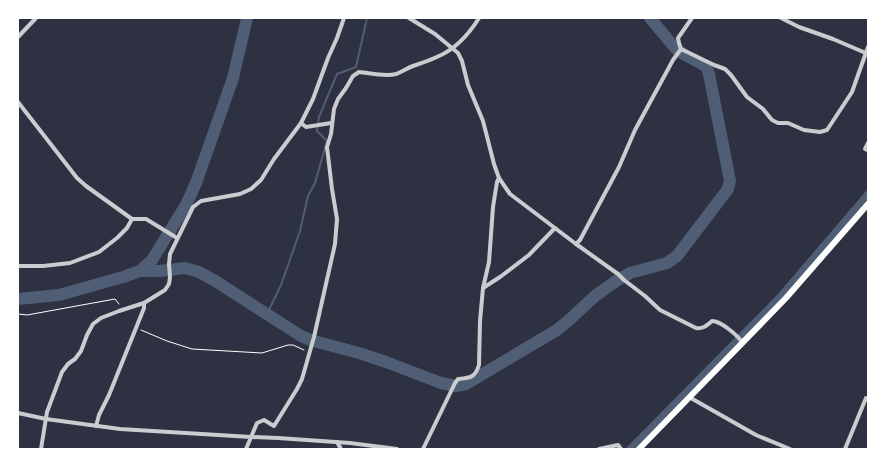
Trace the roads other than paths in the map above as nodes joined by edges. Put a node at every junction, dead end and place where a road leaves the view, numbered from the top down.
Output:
1 (36, 18) edge
2 (344, 18) edge
3 (409, 18) edge
4 (479, 18) edge
5 (692, 18) edge
6 (781, 18) edge
7 (18, 37) edge
8 (868, 47) edge
9 (452, 48) junction
10 (680, 51) junction
11 (867, 54) edge
12 (18, 102) edge
13 (301, 123) junction
14 (331, 123) junction
15 (868, 143) edge
16 (868, 150) edge
17 (499, 178) junction
18 (868, 204) edge
19 (132, 219) junction
20 (555, 228) junction
21 (176, 237) junction
22 (576, 244) junction
23 (18, 266) edge
24 (483, 288) junction
25 (144, 303) junction
26 (741, 340) junction
27 (689, 397) junction
28 (868, 398) edge
29 (18, 413) edge
30 (46, 419) junction
31 (96, 426) junction
32 (251, 437) junction
33 (337, 442) junction
34 (41, 449) edge
35 (246, 449) edge
36 (341, 449) edge
37 (397, 449) edge
38 (423, 449) edge
39 (599, 449) edge
40 (621, 449) edge
41 (639, 449) edge
42 (790, 449) edge
43 (845, 449) edge

1 - 7 street
2 - 13 street
3 - 9 street
4 - 9 street
5 - 10 street
6 - 11 street
8 - 11 street
9 - 14 street
9 - 17 street
10 - 11 street
10 - 22 street
12 - 19 street
13 - 14 street
13 - 21 street
14 - 32 street
15 - 16 street
17 - 20 street
17 - 24 street
18 - 26 main road
19 - 21 street
19 - 23 street
20 - 22 street
20 - 24 street
21 - 25 street
22 - 26 street
24 - 38 street
25 - 30 street
25 - 31 street
26 - 27 main road
27 - 41 main road
27 - 42 street
28 - 43 street
29 - 30 street
30 - 31 street
30 - 34 street
31 - 32 street
32 - 33 street
32 - 35 street
33 - 36 street
33 - 37 street
39 - 40 street

